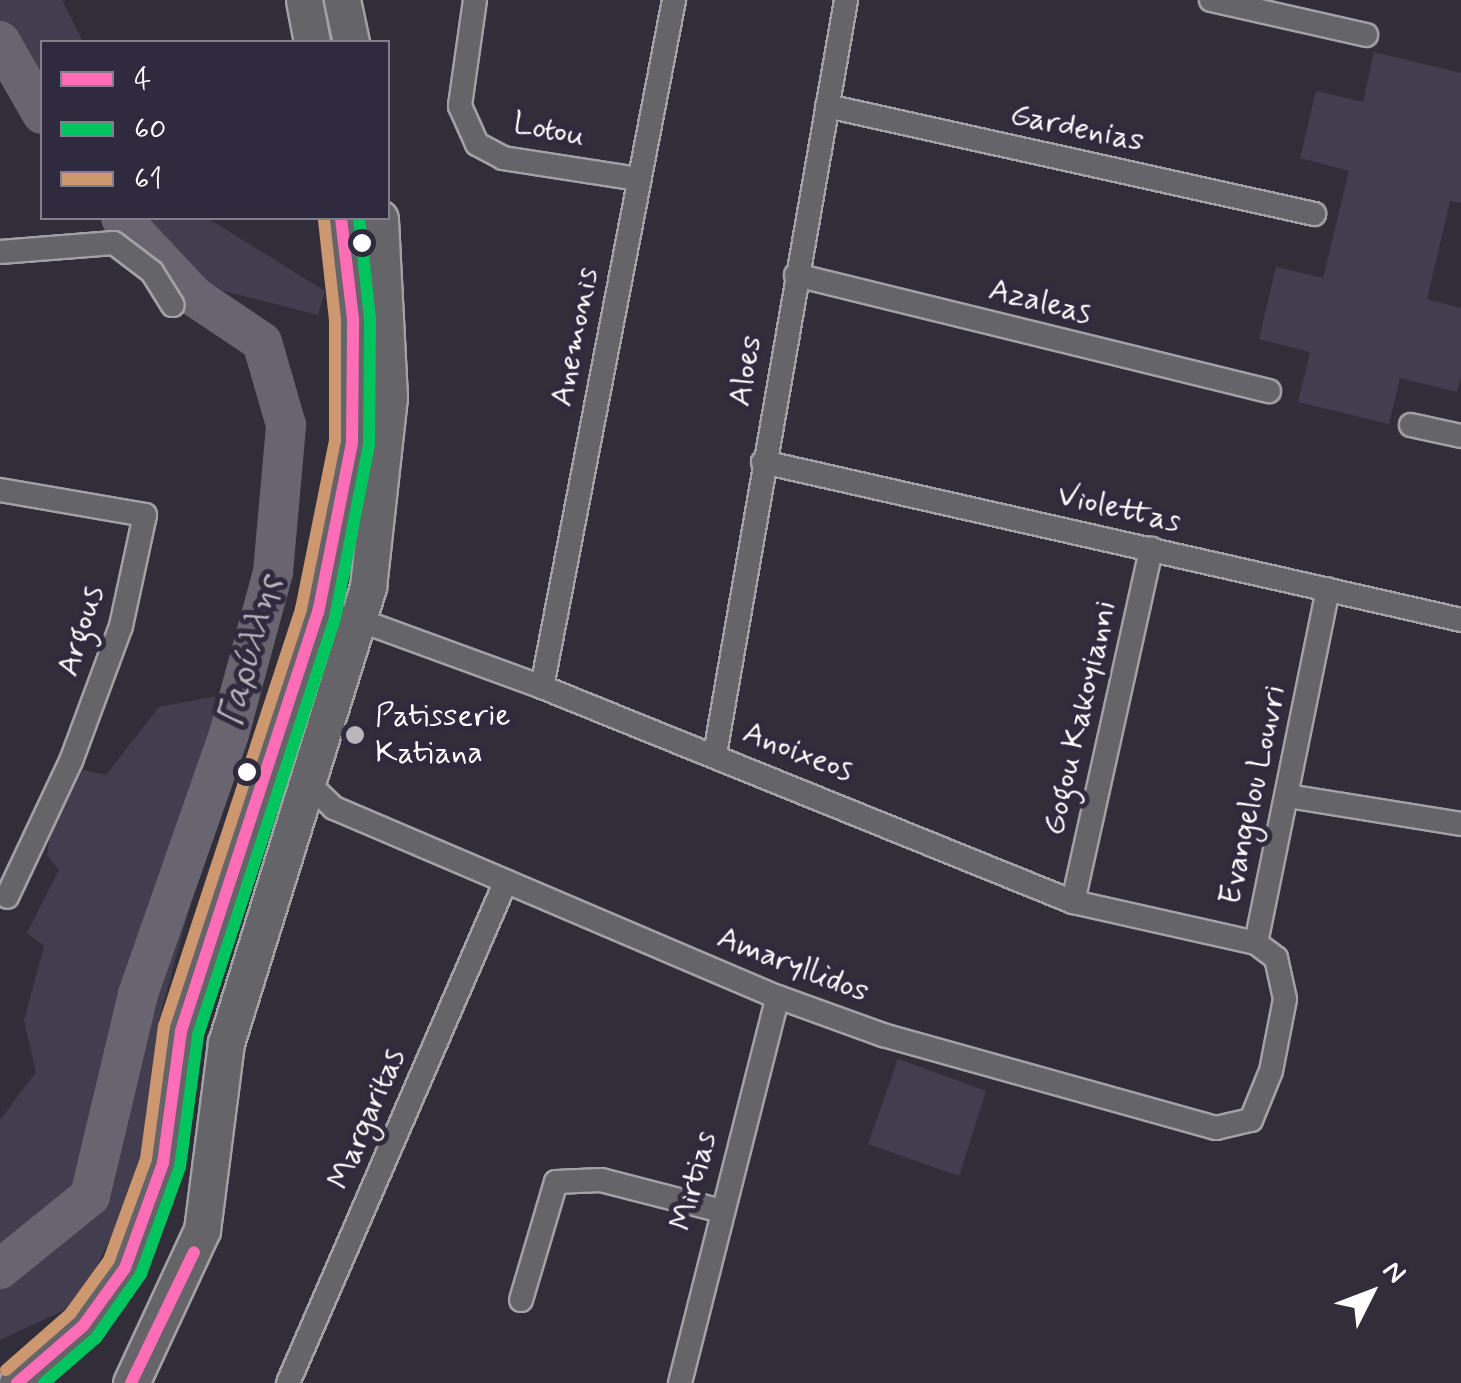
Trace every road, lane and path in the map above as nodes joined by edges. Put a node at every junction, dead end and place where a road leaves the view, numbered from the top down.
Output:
1 (304, 0) edge
2 (342, 0) edge
3 (475, 0) edge
4 (674, 0) edge
5 (846, 0) edge
6 (1211, 0) edge
7 (1366, 35) dead end
8 (312, 40) edge
9 (351, 40) edge
10 (827, 106) junction
11 (639, 179) junction
12 (1314, 214) dead end
13 (341, 220) edge
14 (380, 220) edge
15 (0, 252) edge
16 (796, 275) junction
17 (174, 304) dead end
18 (1269, 392) dead end
19 (1411, 425) dead end
20 (1461, 436) edge
21 (763, 462) junction
22 (0, 490) edge
23 (1151, 550) junction
24 (1328, 590) junction
25 (318, 613) junction
26 (359, 620) junction
27 (1461, 620) edge
28 (542, 687) junction
29 (715, 754) junction
30 (318, 794) junction
31 (1288, 796) junction
32 (1461, 824) edge
33 (506, 881) junction
34 (7, 897) dead end
35 (1073, 902) junction
36 (1256, 943) junction
37 (778, 997) junction
38 (1251, 1120) joint
39 (718, 1210) junction
40 (521, 1300) dead end
41 (17, 1383) edge
42 (131, 1383) edge
43 (288, 1383) edge
44 (680, 1383) edge

1 - 8 main road
2 - 9 main road
3 - 11 street, Lotou
4 - 11 street, Anemonis
5 - 10 street, Aloes
6 - 7 street
10 - 12 street, Gardenias
10 - 16 street, Aloes
11 - 28 street, Anemonis
13 - 25 main road
14 - 26 main road
15 - 17 street
16 - 18 street, Azaleas
16 - 21 street, Aloes
19 - 20 street
21 - 23 street, Violettas
21 - 29 street, Aloes
22 - 34 street, Argous
23 - 24 street, Violettas
23 - 35 street, Gogou Kakoyianni
24 - 27 street, Violettas
24 - 31 street, Evangelou Louvri
25 - 26 street, Anoixeos
25 - 41 main road
26 - 28 street, Anoixeos
26 - 30 main road
28 - 29 street, Anoixeos
29 - 35 street, Anoixeos
30 - 33 street, Amaryllidos
30 - 42 main road
31 - 32 street
31 - 36 street, Evangelou Louvri
33 - 37 street, Amaryllidos
33 - 43 street, Margaritas
35 - 36 street, Anoixeos
36 - 38 street, Evangelou Louvri
37 - 38 street, Amaryllidos
37 - 39 street, Mirtias
39 - 40 street
39 - 44 street, Mirtias

